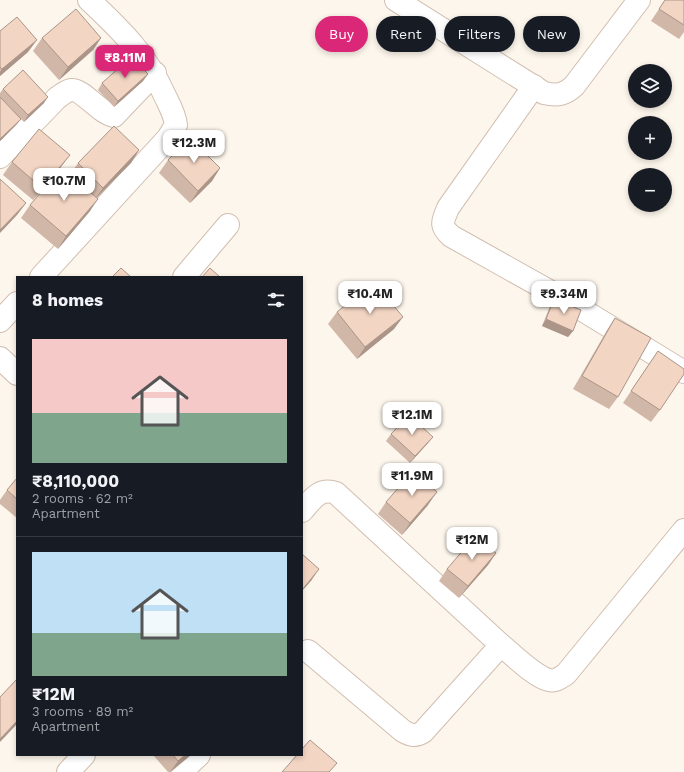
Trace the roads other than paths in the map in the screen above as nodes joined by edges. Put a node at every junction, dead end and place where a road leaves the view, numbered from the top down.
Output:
1 (89, 0) edge
2 (396, 0) edge
3 (639, 0) edge
4 (155, 73) junction
5 (534, 86) junction
6 (0, 157) edge
7 (228, 225) dead end
8 (42, 276) edge
9 (185, 276) edge
10 (16, 304) edge
11 (0, 321) edge
12 (684, 372) edge
13 (303, 510) edge
14 (684, 530) edge
15 (500, 645) junction
16 (304, 651) edge
17 (83, 756) edge
18 (198, 756) edge
19 (68, 772) edge
20 (181, 772) edge

1 - 4 street
2 - 5 street
3 - 5 street
4 - 6 street
4 - 8 street
5 - 12 street
7 - 9 street
10 - 11 street
13 - 15 street
14 - 15 street
15 - 16 street
17 - 19 street
18 - 20 street

